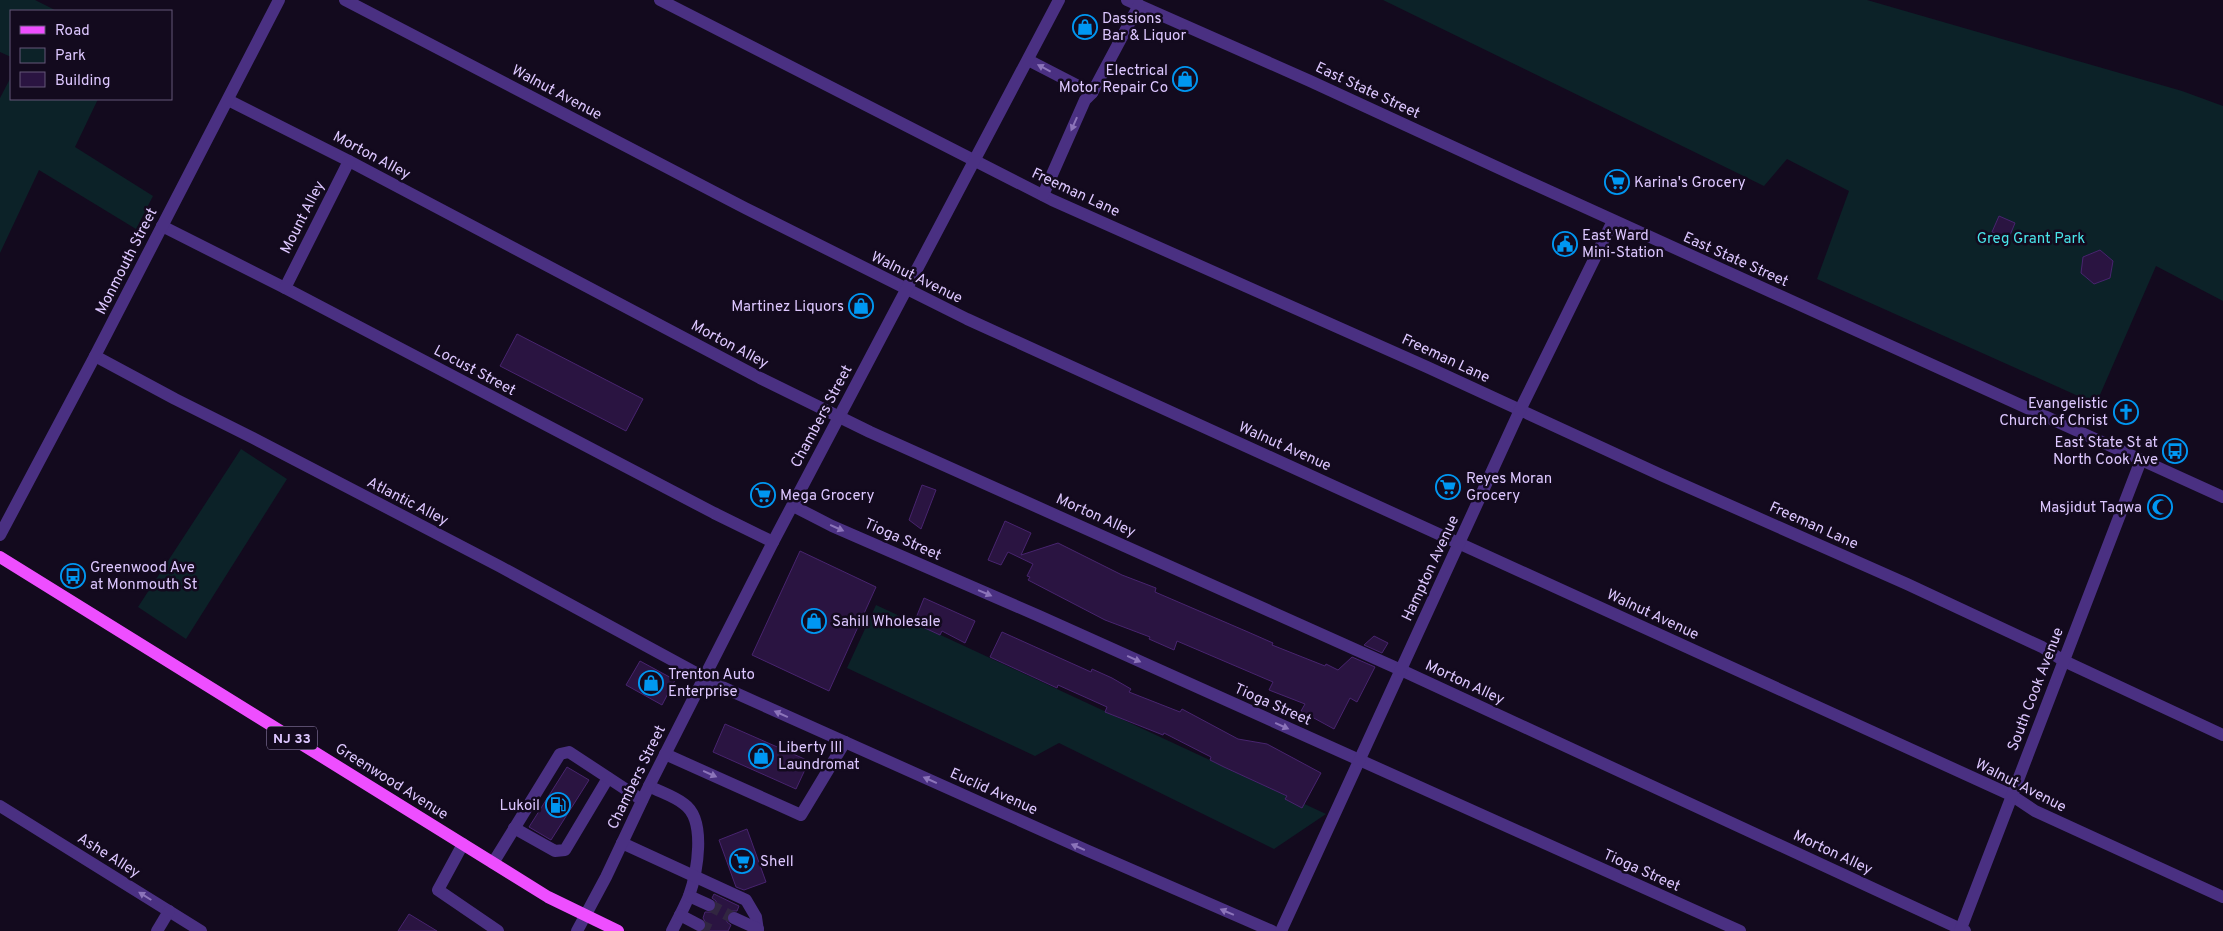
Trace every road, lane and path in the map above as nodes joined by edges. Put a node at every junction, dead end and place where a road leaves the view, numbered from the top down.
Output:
1 (279, 0) edge
2 (345, 0) edge
3 (660, 0) edge
4 (1059, 0) edge
5 (1127, 0) edge
6 (1139, 5) junction
7 (1028, 60) junction
8 (1092, 93) junction
9 (228, 100) junction
10 (973, 161) junction
11 (349, 162) junction
12 (1043, 195) junction
13 (1614, 221) junction
14 (162, 226) junction
15 (285, 288) junction
16 (905, 289) junction
17 (95, 356) junction
18 (1520, 410) junction
19 (839, 416) junction
20 (2141, 460) junction
21 (2223, 498) edge
22 (793, 506) junction
23 (0, 535) edge
24 (773, 542) junction
25 (1459, 544) junction
26 (0, 557) edge
27 (2064, 661) junction
28 (1400, 670) junction
29 (705, 678) junction
30 (2223, 735) edge
31 (846, 742) junction
32 (665, 754) junction
33 (1358, 759) junction
34 (608, 778) junction
35 (649, 786) junction
36 (2011, 795) junction
37 (642, 800) junction
38 (0, 806) edge
39 (514, 828) junction
40 (622, 843) junction
41 (463, 844) junction
42 (493, 863) junction
43 (694, 876) junction
44 (688, 896) junction
45 (2223, 897) edge
46 (708, 906) tunnel mouth
47 (169, 911) junction
48 (586, 915) junction
49 (680, 915) junction
50 (734, 918) tunnel mouth
51 (700, 925) tunnel mouth
52 (758, 930) edge
53 (1962, 930) edge
54 (157, 931) edge
55 (201, 931) edge
56 (498, 931) edge
57 (577, 931) edge
58 (618, 931) edge
59 (672, 931) edge
60 (1272, 931) edge
61 (1281, 931) edge
62 (1740, 931) edge

1 - 9 street, Monmouth Street
2 - 16 street, Walnut Avenue
3 - 10 street, Freeman Lane
4 - 7 street, Chambers Street
5 - 6 street, East State Street
6 - 8 street
6 - 13 street, East State Street
8 -> 7 street
7 - 10 street, Chambers Street
8 -> 12 street
9 - 11 street, Morton Alley
9 - 14 street, Monmouth Street
10 - 12 street, Freeman Lane
10 - 16 street, Chambers Street
11 - 15 street, Mount Alley
11 - 19 street, Morton Alley
12 - 18 street, Freeman Lane
13 - 18 street, Hampton Avenue
13 - 20 street, East State Street
14 - 15 street, Locust Street
14 - 17 street, Monmouth Street
15 - 24 street, Locust Street
16 - 19 street, Chambers Street
16 - 25 street, Walnut Avenue
17 - 23 street, Monmouth Street
17 - 29 street, Atlantic Alley
18 - 25 street, Hampton Avenue
18 - 27 street, Freeman Lane
19 - 22 street, Chambers Street
19 - 28 street, Morton Alley
20 - 21 street, East State Street
20 - 27 street, South Cook Avenue
22 - 24 street, Chambers Street
22 -> 33 street, Tioga Street
24 - 29 street, Chambers Street
25 - 28 street, Hampton Avenue
25 - 36 street, Walnut Avenue
26 - 41 main road, Greenwood Avenue / NJ 33
27 - 30 street, Freeman Lane
27 - 36 street, South Cook Avenue
28 - 33 street, Hampton Avenue
28 - 53 street, Morton Alley
31 -> 29 street, Euclid Avenue
29 - 32 street, Chambers Street
32 -> 31 street
60 -> 31 street, Euclid Avenue
32 - 35 street, Chambers Street
33 - 61 street, Hampton Avenue
33 - 62 street, Tioga Street
34 - 37 street
34 - 39 street
34 - 39 street
35 - 37 street, Chambers Street
35 - 43 street
36 - 45 street, Walnut Avenue
36 - 53 street, South Cook Avenue
37 - 40 street, Chambers Street
47 -> 38 street, Ashe Alley
39 - 42 street
40 - 43 street
40 - 48 street, Chambers Street
41 - 42 main road, Greenwood Avenue / NJ 33
41 - 56 street
42 - 48 main road, Greenwood Avenue / NJ 33
43 - 44 street
43 - 52 street
44 - 46 street
44 - 49 street
47 - 54 street
47 - 55 street, Ashe Alley
48 - 57 street, Chambers Street
48 - 58 main road, Greenwood Avenue / NJ 33
49 - 51 street
49 - 59 street
50 - 52 street

